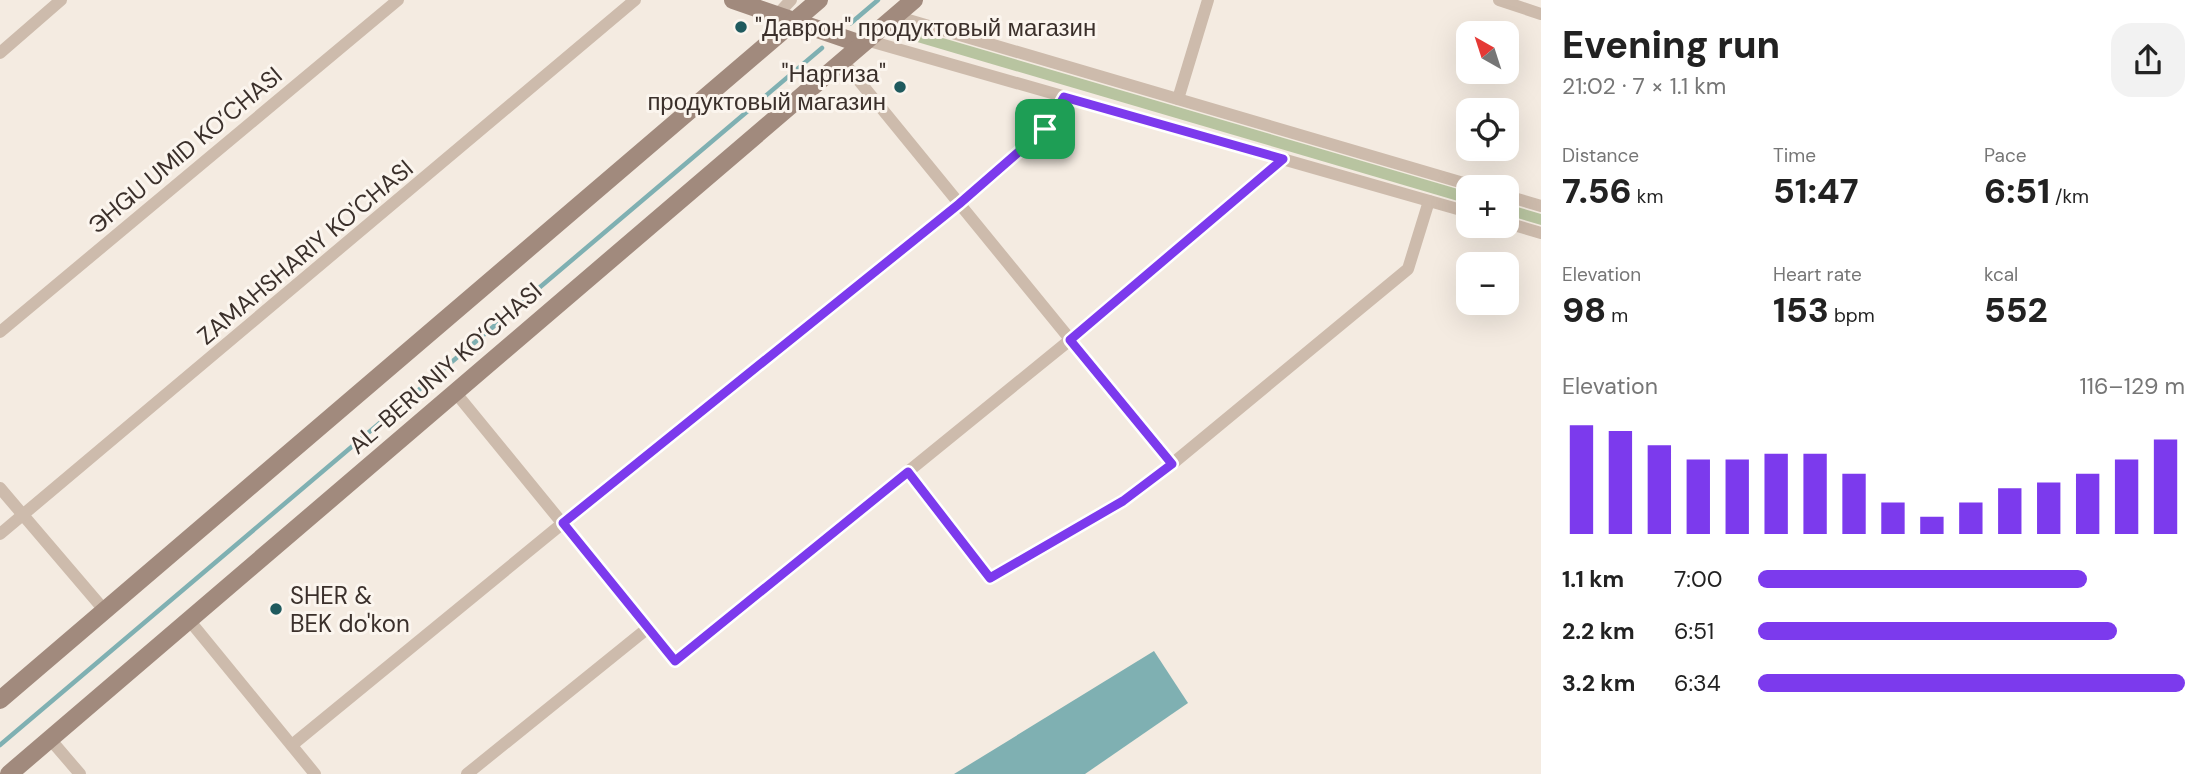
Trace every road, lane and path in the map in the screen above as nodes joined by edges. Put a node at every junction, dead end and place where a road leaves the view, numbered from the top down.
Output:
1 (61, 0) edge
2 (398, 0) edge
3 (635, 0) edge
4 (733, 0) edge
5 (791, 0) edge
6 (819, 0) edge
7 (914, 0) edge
8 (1209, 0) edge
9 (1499, 0) edge
10 (1541, 14) edge
11 (777, 15) junction
12 (895, 16) junction
13 (795, 21) junction
14 (864, 42) junction
15 (0, 53) edge
16 (842, 60) junction
17 (1064, 97) junction
18 (1178, 99) junction
19 (1283, 159) junction
20 (1456, 181) edge
21 (1519, 200) edge
22 (1429, 201) junction
23 (959, 204) junction
24 (1541, 206) edge
25 (1456, 209) edge
26 (1519, 227) edge
27 (1541, 233) edge
28 (0, 332) edge
29 (1070, 340) junction
30 (455, 392) junction
31 (1172, 464) junction
32 (908, 472) junction
33 (0, 488) edge
34 (23, 515) junction
35 (563, 523) junction
36 (0, 534) edge
37 (105, 611) junction
38 (189, 620) junction
39 (648, 628) junction
40 (0, 700) edge
41 (50, 739) junction
42 (292, 746) junction
43 (9, 774) edge
44 (80, 774) edge
45 (315, 774) edge
46 (467, 774) edge

1 - 15 street
2 - 28 street, ЭHGU UMID KO’CHASI
3 - 34 street, ZAMAHSHARIY KO'CHASI
4 - 11 main road
5 - 11 street
6 - 13 main road, AL-BERUNIY KO’CHASI
7 - 12 main road, AL-BERUNIY KO’CHASI
8 - 18 street
9 - 10 street
11 - 13 main road
12 - 14 main road, AL-BERUNIY KO’CHASI
12 - 18 street
13 - 14 main road
13 - 37 main road, AL-BERUNIY KO’CHASI
14 - 16 main road, AL-BERUNIY KO’CHASI
14 - 17 street
16 - 23 street
16 - 30 main road, AL-BERUNIY KO’CHASI
17 - 19 street
17 - 23 street
18 - 20 street
19 - 22 street
19 - 29 street
21 - 24 street
22 - 25 street
22 - 31 street
23 - 29 street
23 - 35 street
26 - 27 street
29 - 31 street
29 - 32 street
30 - 35 street
30 - 38 main road, AL-BERUNIY KO’CHASI
31 - 32 street
32 - 39 street
33 - 34 street
34 - 36 street, ZAMAHSHARIY KO'CHASI
34 - 37 street
35 - 39 street
35 - 42 street
37 - 40 main road, AL-BERUNIY KO’CHASI
38 - 41 main road, AL-BERUNIY KO’CHASI
38 - 42 street
39 - 46 street
41 - 43 main road, AL-BERUNIY KO’CHASI
41 - 44 street
42 - 45 street

